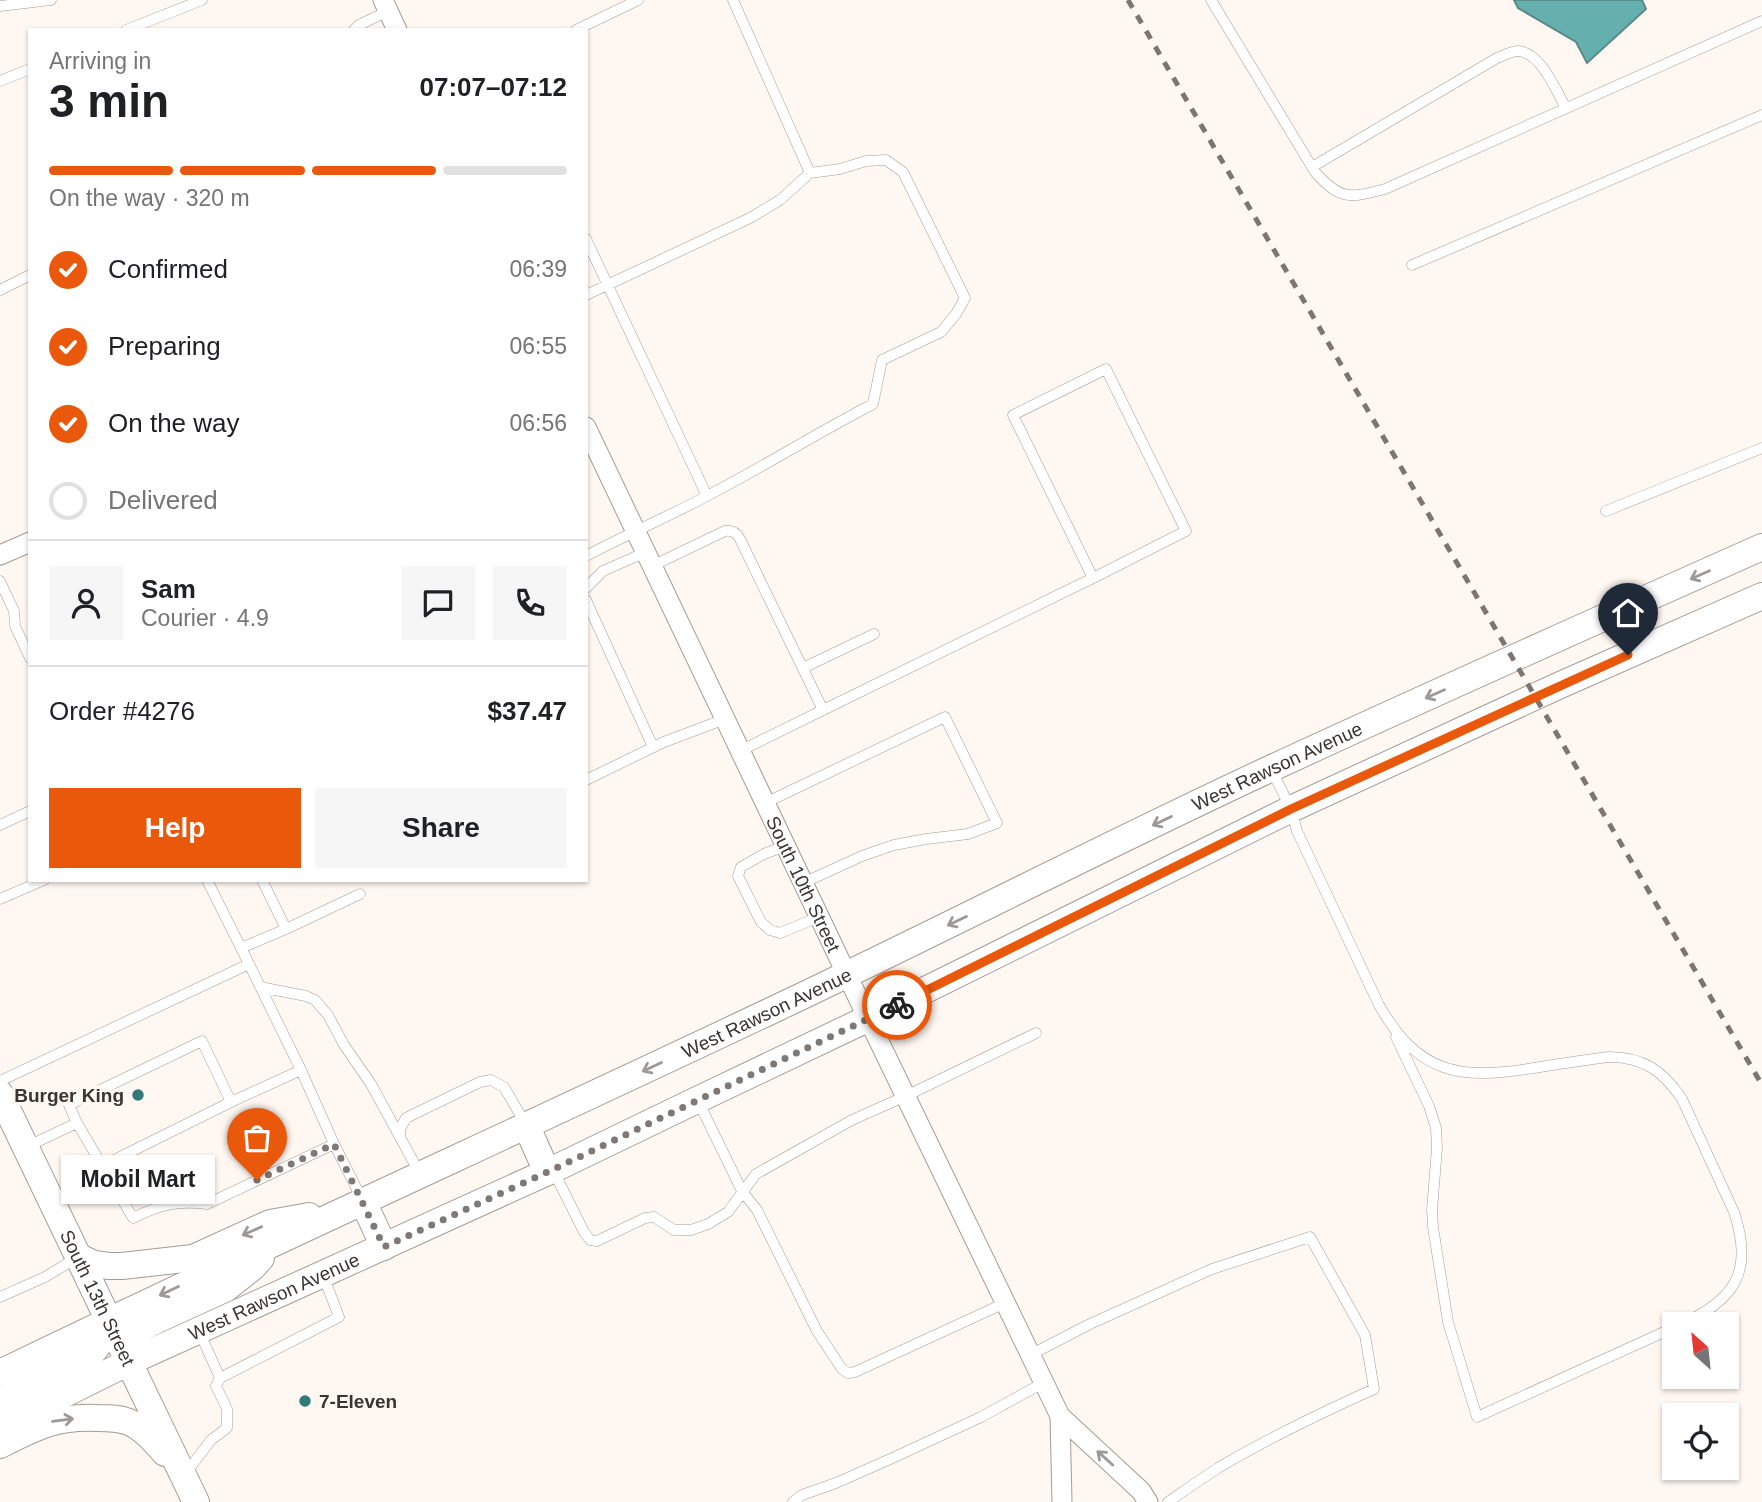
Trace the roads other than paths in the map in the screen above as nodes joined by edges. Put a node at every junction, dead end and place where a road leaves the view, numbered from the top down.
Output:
1 (51, 0) edge
2 (202, 0) edge
3 (638, 0) edge
4 (733, 0) edge
5 (1211, 0) edge
6 (0, 6) edge
7 (385, 6) edge
8 (1762, 21) edge
9 (131, 28) edge
10 (356, 28) edge
11 (396, 28) edge
12 (580, 28) edge
13 (28, 70) edge
14 (0, 81) edge
15 (1566, 108) junction
16 (1762, 115) edge
17 (1312, 167) junction
18 (810, 173) junction
19 (588, 243) edge
20 (1412, 265) dead end
21 (28, 276) edge
22 (607, 286) junction
23 (0, 290) edge
24 (588, 294) edge
25 (588, 431) edge
26 (1762, 448) edge
27 (707, 496) junction
28 (1606, 511) dead end
29 (635, 530) junction
30 (28, 543) edge
31 (1762, 547) edge
32 (1, 552) edge
33 (588, 555) edge
34 (649, 559) junction
35 (1093, 578) junction
36 (0, 581) edge
37 (588, 586) edge
38 (1762, 596) edge
39 (588, 604) edge
40 (874, 634) dead end
41 (28, 654) edge
42 (803, 668) junction
43 (823, 710) junction
44 (725, 719) junction
45 (653, 747) junction
46 (740, 751) junction
47 (1271, 769) junction
48 (588, 779) edge
49 (765, 803) junction
50 (1291, 809) junction
51 (28, 812) edge
52 (0, 825) edge
53 (785, 846) junction
54 (39, 882) edge
55 (207, 882) edge
56 (263, 882) edge
57 (803, 883) junction
58 (359, 894) dead end
59 (0, 899) edge
60 (819, 917) junction
61 (286, 929) junction
62 (241, 948) junction
63 (249, 964) junction
64 (847, 975) junction
65 (260, 987) junction
66 (869, 1018) junction
67 (1390, 1025) junction
68 (1036, 1033) dead end
69 (301, 1070) junction
70 (0, 1081) edge
71 (0, 1094) edge
72 (906, 1096) junction
73 (697, 1100) junction
74 (231, 1102) junction
75 (77, 1123) junction
76 (527, 1126) junction
77 (400, 1138) junction
78 (334, 1144) junction
79 (26, 1147) junction
80 (102, 1166) junction
81 (550, 1171) junction
82 (421, 1175) junction
83 (742, 1191) junction
84 (352, 1206) junction
85 (277, 1241) junction
86 (384, 1247) junction
87 (79, 1257) junction
88 (323, 1275) junction
89 (0, 1297) edge
90 (1005, 1303) junction
91 (1707, 1312) edge
92 (109, 1320) junction
93 (198, 1330) junction
94 (1662, 1333) edge
95 (1030, 1355) junction
96 (129, 1362) junction
97 (0, 1373) edge
98 (220, 1378) junction
99 (1043, 1382) junction
100 (0, 1401) edge
101 (1060, 1416) junction
102 (0, 1426) edge
103 (0, 1445) edge
104 (183, 1476) junction
105 (196, 1502) edge
106 (793, 1502) edge
107 (1062, 1502) edge
108 (1148, 1502) edge
109 (1168, 1502) edge

1 - 6 lane
2 - 9 lane
3 - 12 lane
4 - 18 lane
5 - 17 lane
7 - 10 lane
7 - 11 street
8 - 15 lane
13 - 14 lane
15 - 17 lane
15 - 17 lane
16 - 20 lane
18 - 22 lane
18 - 27 lane
19 - 22 lane
21 - 23 lane
22 - 24 lane
22 - 27 lane
25 - 29 street, South 10th Street
26 - 28 lane
27 - 29 lane
29 - 33 lane
29 - 34 street, South 10th Street
30 - 32 street
31 -> 47 main road, West Rawson Avenue
34 - 37 lane
34 - 42 lane
34 - 44 street, South 10th Street
35 - 35 lane
35 - 43 lane
36 - 41 lane
38 - 50 main road, West Rawson Avenue
39 - 45 lane
40 - 42 lane
42 - 43 lane
43 - 46 lane
44 - 45 lane
44 - 46 street, South 10th Street
45 - 48 lane
46 - 49 street, South 10th Street
47 - 50 lane
47 -> 64 main road, West Rawson Avenue
49 - 53 street, South 10th Street
49 - 57 lane
50 - 66 main road, West Rawson Avenue
50 - 67 lane
51 - 52 lane
53 - 57 street, South 10th Street
53 - 60 lane
54 - 59 lane
55 - 62 lane
56 - 61 lane
57 - 60 street, South 10th Street
58 - 61 lane
60 - 64 street, South 10th Street
61 - 62 lane
62 - 63 lane
63 - 65 lane
63 - 70 lane
64 - 66 street, South 10th Street
64 -> 76 main road, West Rawson Avenue
65 - 69 lane
65 - 77 lane
66 - 72 street, South 10th Street
66 - 73 main road, West Rawson Avenue
67 - 91 lane
67 - 94 lane
68 - 72 lane
69 - 74 lane
69 - 78 lane
71 - 79 main road, South 13th Street
72 - 83 lane
72 - 90 street, South 10th Street
73 - 81 main road, West Rawson Avenue
73 - 83 lane
74 - 75 lane
74 - 80 lane
75 - 79 lane
75 - 80 lane
76 - 77 lane
76 - 81 main road
76 - 82 main road, West Rawson Avenue
77 - 82 lane
78 - 80 lane
78 - 84 lane
79 - 87 main road, South 13th Street
81 - 83 lane
81 - 86 main road, West Rawson Avenue
82 - 84 main road, West Rawson Avenue
83 - 90 lane
84 - 85 main road, West Rawson Avenue
84 - 86 main road
84 -> 87 main road
85 -> 92 main road, West Rawson Avenue
85 - 96 main road
86 - 88 main road, West Rawson Avenue
87 - 89 lane
87 - 92 main road, South 13th Street
88 - 93 main road, West Rawson Avenue
88 - 98 lane
90 - 95 street, South 10th Street
92 - 96 main road, South 13th Street
92 - 97 main road, West Rawson Avenue
92 - 100 main road
93 - 96 main road, West Rawson Avenue
93 - 98 lane
95 - 99 street, South 10th Street
95 - 109 lane
96 - 102 main road, West Rawson Avenue
96 - 104 main road, South 13th Street
98 - 104 lane
99 - 101 street, South 10th Street
99 - 106 lane
101 - 107 street, South 10th Street
108 -> 101 street, South 10th Street
103 -> 104 main road
104 - 105 main road, South 13th Street

